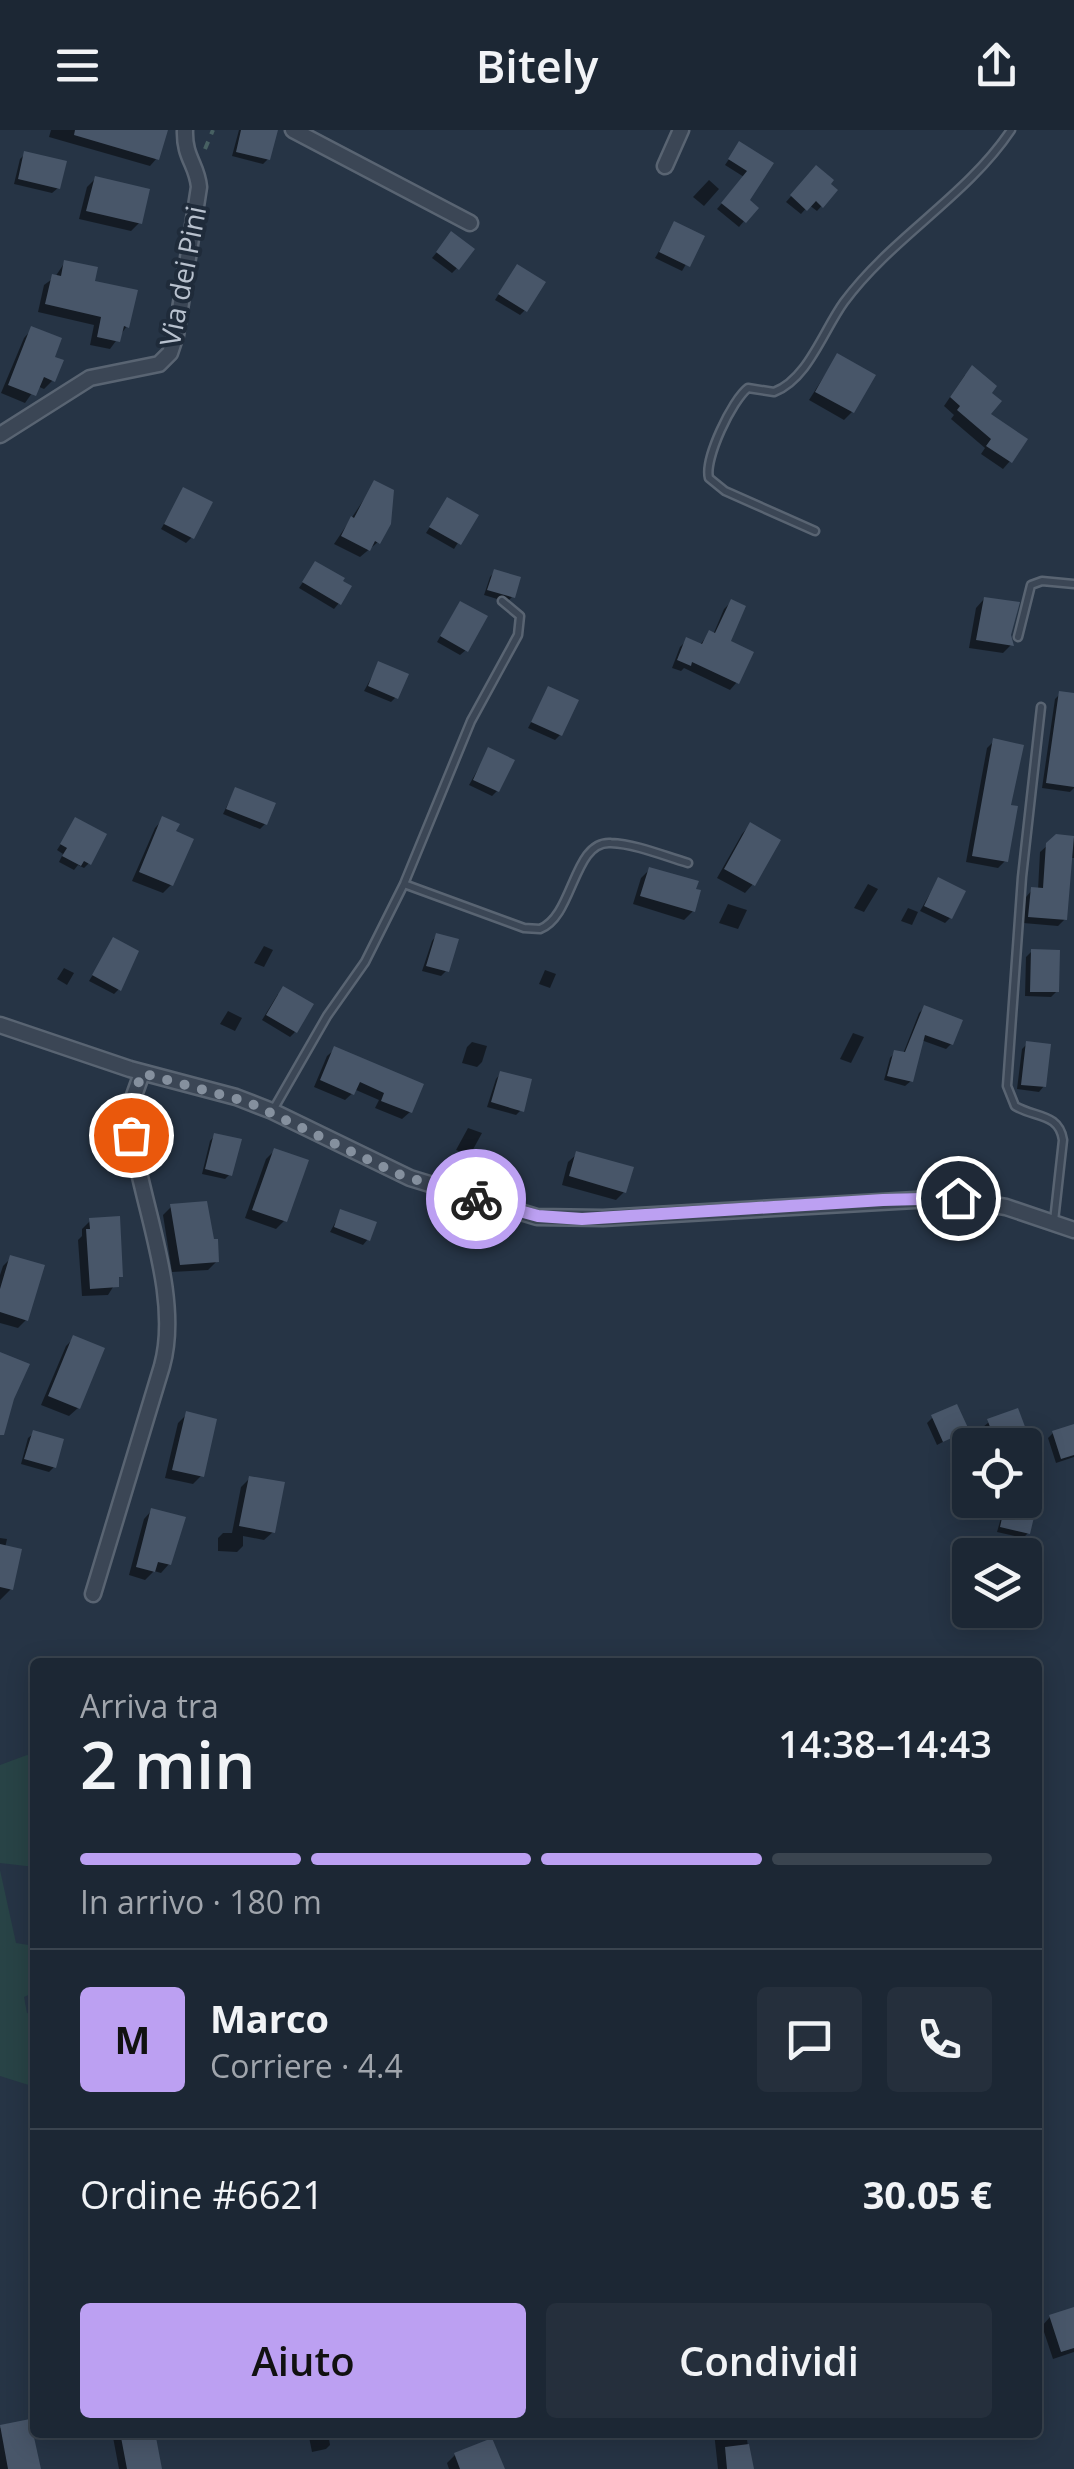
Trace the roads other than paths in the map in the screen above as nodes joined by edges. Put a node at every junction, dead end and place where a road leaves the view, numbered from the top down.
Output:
1 (185, 130) edge
2 (293, 130) edge
3 (681, 130) edge
4 (1011, 130) edge
5 (666, 166) dead end
6 (470, 223) dead end
7 (0, 435) edge
8 (815, 531) dead end
9 (1074, 584) edge
10 (502, 601) dead end
11 (1018, 637) dead end
12 (1041, 707) dead end
13 (688, 863) dead end
14 (404, 884) junction
15 (0, 1025) edge
16 (142, 1073) junction
17 (272, 1111) junction
18 (1054, 1222) junction
19 (1074, 1230) edge
20 (93, 1594) dead end

1 - 7 street, Via dei Pini
2 - 6 street
3 - 5 street
4 - 8 lane
9 - 11 lane
10 - 14 lane
12 - 18 lane
13 - 14 lane
14 - 17 lane
15 - 16 street
16 - 17 street
16 - 20 street
17 - 18 street
18 - 19 street

